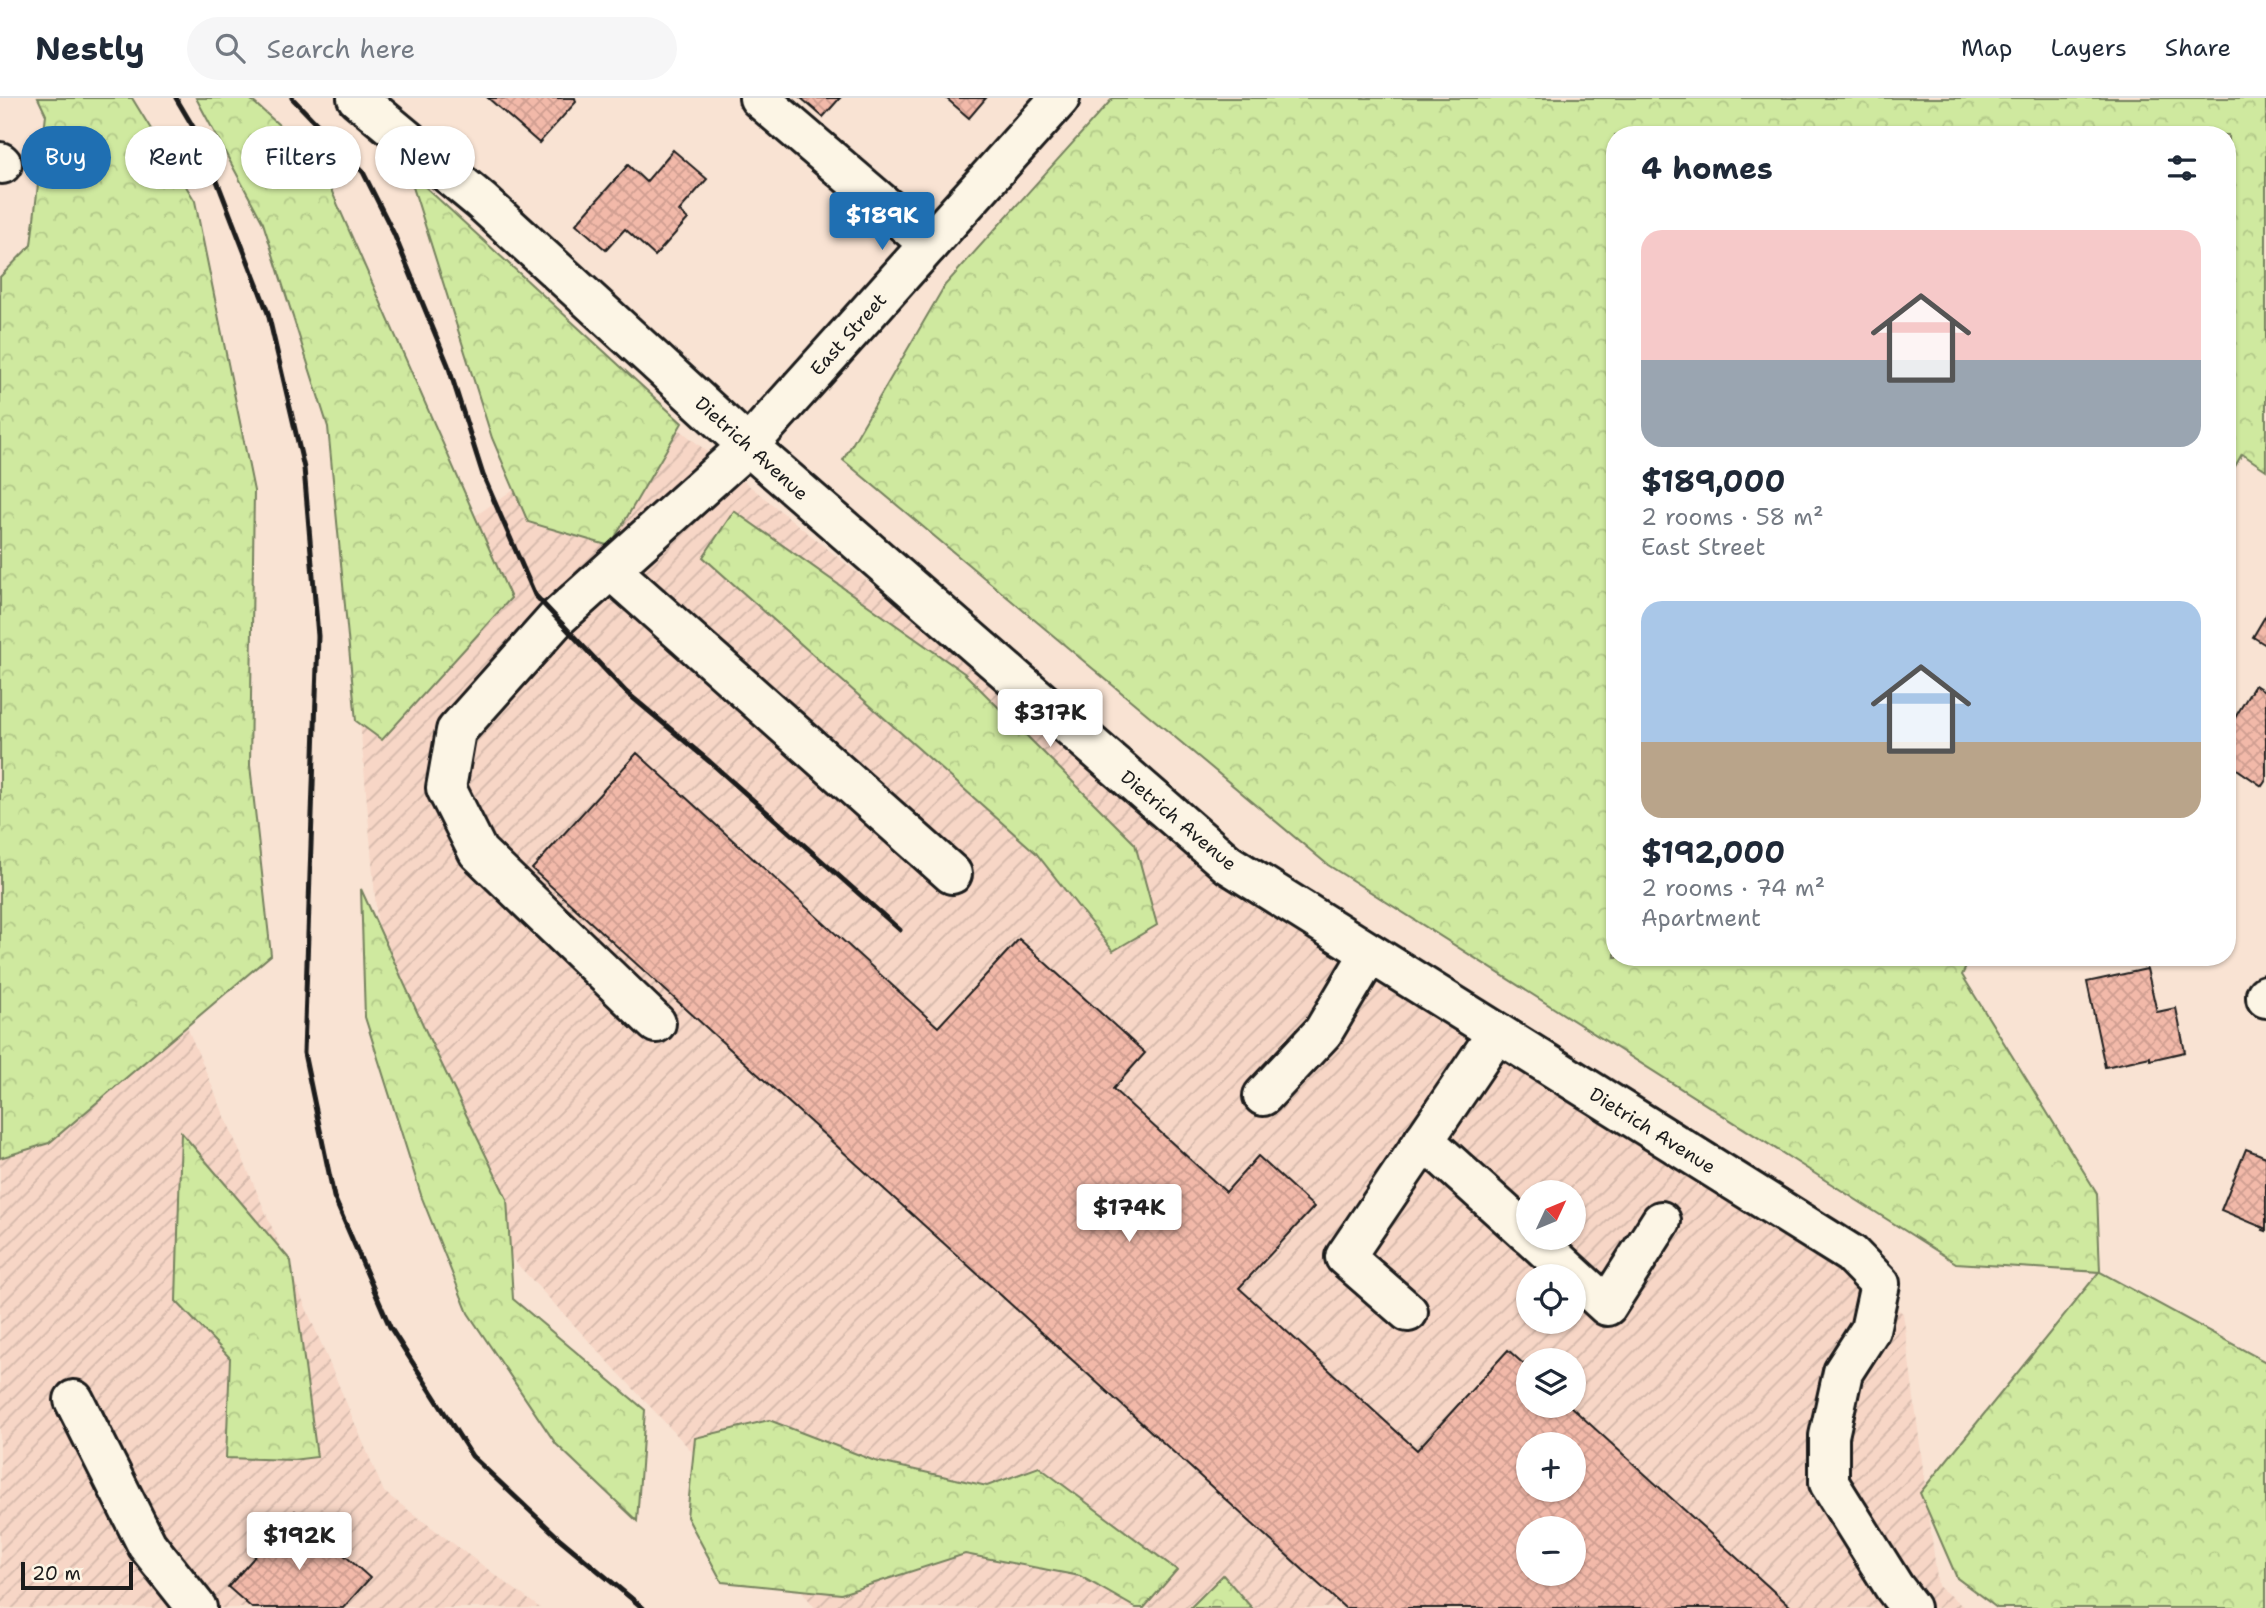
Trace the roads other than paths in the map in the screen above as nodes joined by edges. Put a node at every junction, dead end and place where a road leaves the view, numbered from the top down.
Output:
1 (357, 98) edge
2 (759, 98) edge
3 (1060, 98) edge
4 (929, 244) junction
5 (748, 446) junction
6 (611, 570) junction
7 (952, 874) dead end
8 (1370, 953) junction
9 (656, 1023) dead end
10 (1497, 1032) junction
11 (1263, 1096) dead end
12 (1424, 1140) junction
13 (1661, 1221) dead end
14 (1516, 1223) edge
15 (1546, 1250) edge
16 (1408, 1312) dead end
17 (74, 1400) dead end
18 (197, 1608) edge
19 (1910, 1608) edge

1 - 5 street, Dietrich Avenue
2 - 4 street
3 - 4 street, East Street
4 - 5 street, East Street
5 - 6 street, East Street
5 - 8 street, Dietrich Avenue
6 - 7 street
6 - 9 street, East Street
8 - 10 street, Dietrich Avenue
8 - 11 street
10 - 12 street
10 - 19 street, Dietrich Avenue
12 - 14 street
12 - 16 street
13 - 15 street
17 - 18 street

